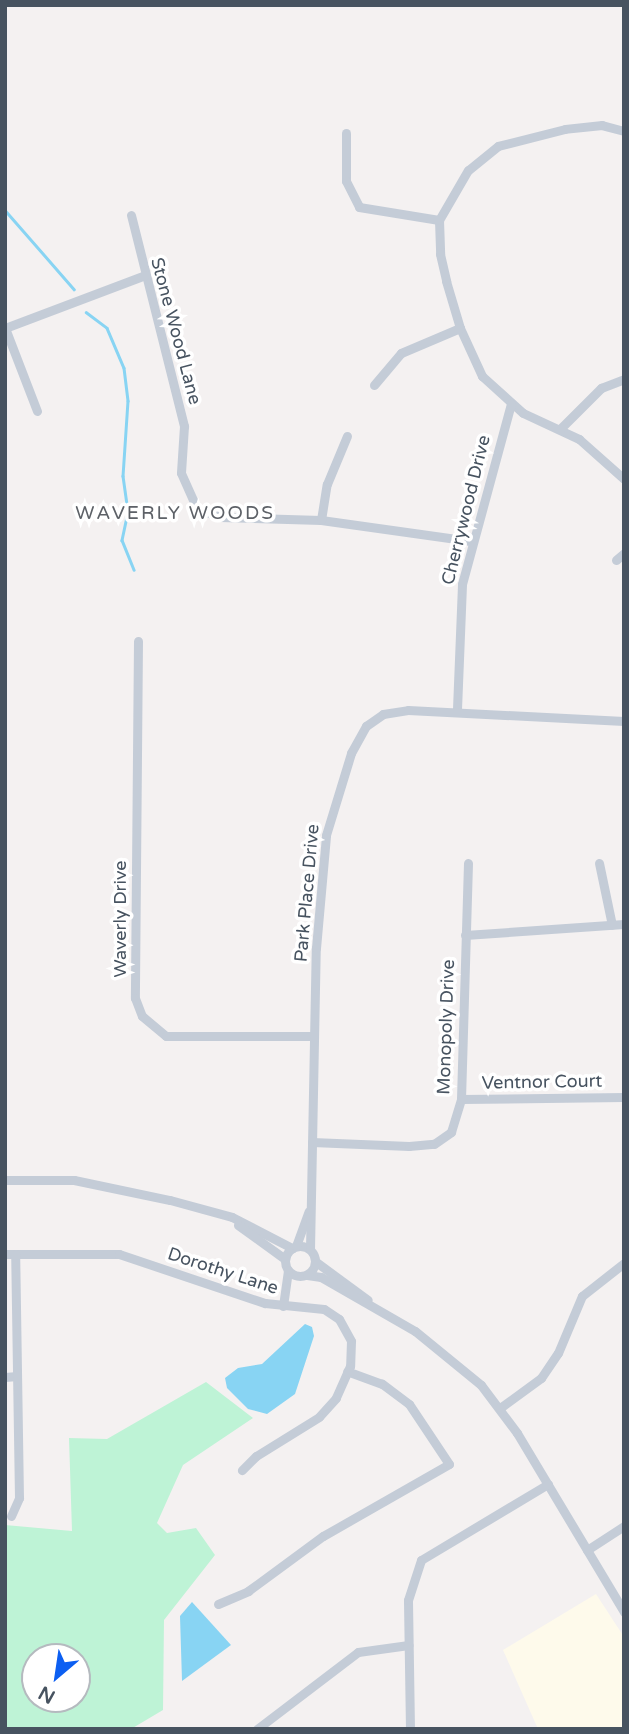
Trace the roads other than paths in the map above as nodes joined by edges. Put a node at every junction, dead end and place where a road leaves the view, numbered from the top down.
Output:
1 (624, 131) edge
2 (346, 133) dead end
3 (131, 215) dead end
4 (439, 220) junction
5 (145, 275) junction
6 (5, 328) edge
7 (460, 328) junction
8 (624, 379) edge
9 (373, 385) dead end
10 (511, 404) junction
11 (37, 411) dead end
12 (561, 428) junction
13 (347, 436) dead end
14 (624, 479) edge
15 (321, 520) junction
16 (471, 541) junction
17 (138, 641) dead end
18 (457, 709) junction
19 (624, 721) edge
20 (468, 863) dead end
21 (599, 863) dead end
22 (624, 924) edge
23 (612, 925) junction
24 (465, 935) junction
25 (314, 1036) junction
26 (624, 1097) edge
27 (461, 1100) junction
28 (312, 1142) junction
29 (5, 1180) edge
30 (310, 1206) junction
31 (225, 1216) junction
32 (294, 1247) junction
33 (310, 1249) junction
34 (10, 1254) edge
35 (285, 1259) junction
36 (316, 1262) junction
37 (624, 1262) edge
38 (288, 1270) junction
39 (304, 1275) junction
40 (286, 1291) junction
41 (283, 1306) junction
42 (386, 1314) junction
43 (347, 1371) junction
44 (17, 1376) junction
45 (5, 1377) edge
46 (500, 1408) junction
47 (242, 1470) dead end
48 (548, 1484) junction
49 (11, 1516) dead end
50 (624, 1526) edge
51 (587, 1550) junction
52 (218, 1604) dead end
53 (624, 1612) edge
54 (409, 1645) junction
55 (258, 1729) edge
56 (410, 1729) edge

1 - 4 street
2 - 4 street
3 - 5 street, Stone Wood Lane
4 - 7 street
5 - 6 street
5 - 15 street, Stone Wood Lane
6 - 11 street
7 - 9 street
7 - 10 street
8 - 12 street
10 - 12 street
10 - 16 street, Cherrywood Drive
12 - 14 street
13 - 15 street
15 - 16 street, Stone Wood Lane
16 - 18 street, Cherrywood Drive
17 - 25 street, Waverly Drive
18 - 19 street, Park Place Drive
18 - 25 street, Park Place Drive
20 - 24 street, Monopoly Drive
21 - 23 street
22 - 23 street
23 - 24 street
24 - 27 street, Monopoly Drive
25 - 28 street, Park Place Drive
26 - 27 street, Ventnor Court
27 - 28 street, Monopoly Drive
28 - 30 street, Park Place Drive
29 - 31 street
30 - 32 street, Park Place Drive
30 - 33 street, Park Place Drive
31 - 32 street
31 - 35 street
32 - 33 street
32 - 35 street
33 - 36 street
34 - 41 street, Dorothy Lane
34 - 44 street
35 - 38 street
36 - 39 street
36 - 42 street
37 - 46 street
38 - 39 street
38 - 40 street
39 - 40 street
39 - 42 street
40 - 41 street
41 - 43 street, Dorothy Lane
42 - 46 street
43 - 47 street, Dorothy Lane
43 - 52 street
44 - 45 street
44 - 49 street
46 - 48 street
48 - 51 street
48 - 54 street
50 - 51 street
51 - 53 street
54 - 55 street
54 - 56 street

